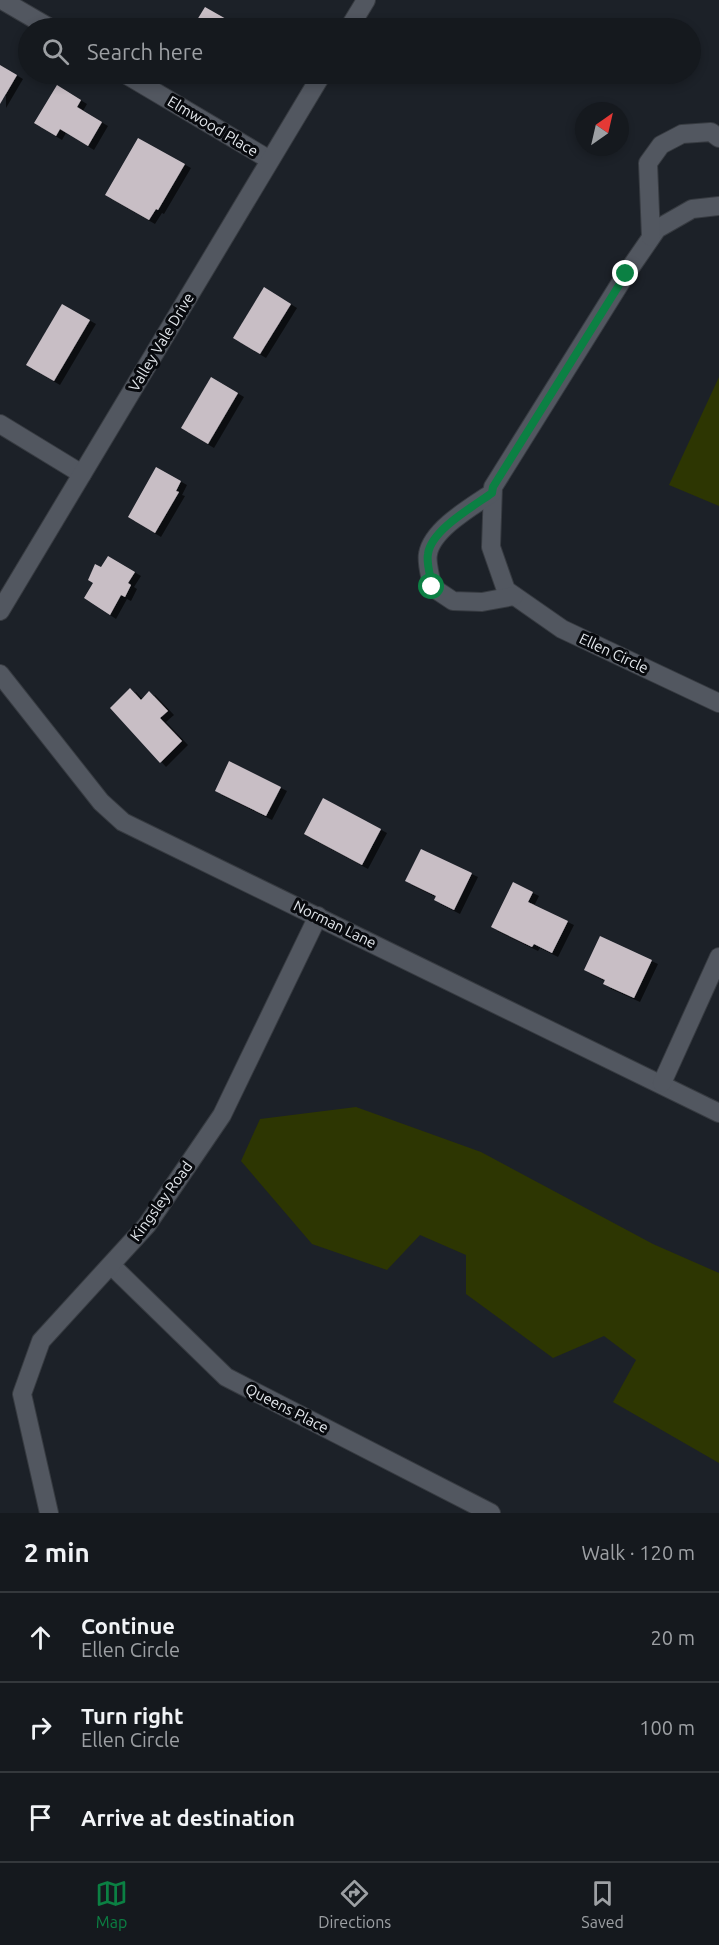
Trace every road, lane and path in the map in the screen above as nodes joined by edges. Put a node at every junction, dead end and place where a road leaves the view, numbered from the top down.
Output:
1 (3, 0) edge
2 (366, 0) edge
3 (33, 18) edge
4 (355, 18) edge
5 (142, 84) edge
6 (316, 84) edge
7 (719, 138) edge
8 (270, 160) junction
9 (719, 206) edge
10 (651, 237) junction
11 (0, 424) edge
12 (82, 474) junction
13 (492, 493) junction
14 (514, 596) junction
15 (0, 610) edge
16 (0, 674) edge
17 (719, 703) edge
18 (318, 916) junction
19 (719, 957) edge
20 (662, 1083) junction
21 (719, 1113) edge
22 (111, 1265) junction
23 (49, 1513) edge
24 (491, 1513) edge

1 - 3 street
2 - 4 street
5 - 8 street, Elmwood Place
6 - 8 street, Valley Vale Drive
7 - 10 street
8 - 12 street, Valley Vale Drive
9 - 10 street, Ellen Circle
10 - 13 street, Ellen Circle
11 - 12 street
12 - 15 street, Valley Vale Drive
13 - 14 street, Ellen Circle
13 - 14 street, Ellen Circle
14 - 17 street, Ellen Circle
16 - 18 street, Norman Lane
18 - 20 street, Norman Lane
18 - 22 street, Kingsley Road
19 - 20 street
20 - 21 street, Norman Lane
22 - 23 street, Kingsley Road
22 - 24 street, Queens Place

